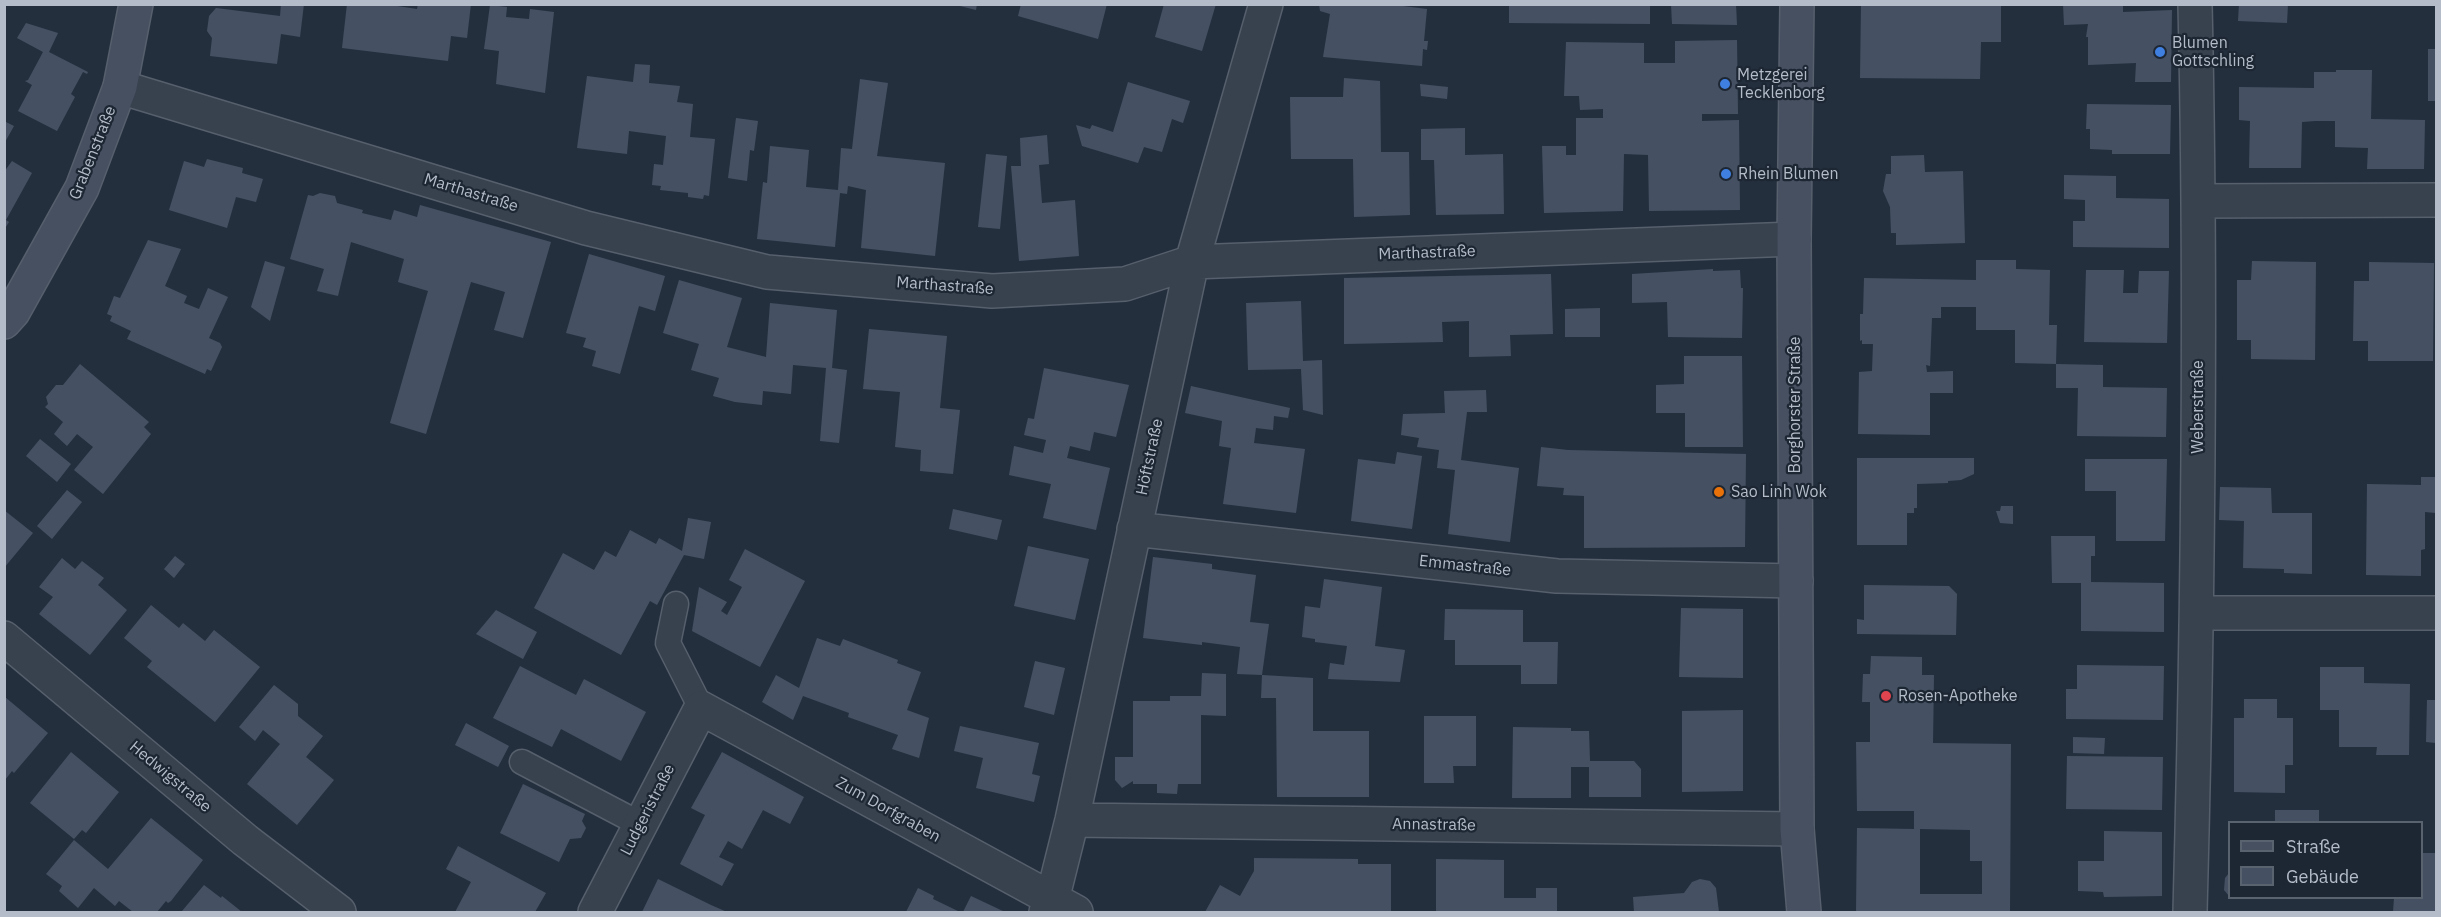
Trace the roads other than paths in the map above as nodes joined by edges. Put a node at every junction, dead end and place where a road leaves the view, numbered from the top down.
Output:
1 (136, 4) edge
2 (1266, 4) edge
3 (1797, 4) edge
4 (2194, 4) edge
5 (120, 87) junction
6 (2436, 200) edge
7 (2199, 201) junction
8 (1794, 239) junction
9 (1192, 262) junction
10 (7, 314) edge
11 (1134, 529) junction
12 (1796, 581) junction
13 (676, 604) dead end
14 (2198, 613) junction
15 (2436, 613) edge
16 (4, 638) edge
17 (700, 708) junction
18 (522, 762) dead end
19 (1072, 820) junction
20 (640, 824) junction
21 (1797, 829) junction
22 (1058, 908) edge
23 (339, 912) edge
24 (595, 912) edge
25 (1804, 912) edge
26 (2190, 912) edge

1 - 5 main road, Grabenstraße
2 - 9 street, Höftstraße
3 - 8 main road, Borghorster Straße
4 - 7 street, Weberstraße
5 - 9 street, Marthastraße
5 - 10 main road, Grabenstraße
6 - 7 street
7 - 14 street, Weberstraße
8 - 9 street, Marthastraße
8 - 12 main road, Borghorster Straße
9 - 11 street, Höftstraße
11 - 12 street, Emmastraße
11 - 19 street, Höftstraße
12 - 21 main road, Borghorster Straße
13 - 17 lane
14 - 15 street
14 - 26 street, Weberstraße
16 - 23 street, Hedwigstraße
17 - 20 street, Ludgeristraße
17 - 22 street, Zum Dorfgraben
18 - 20 lane
19 - 21 street, Annastraße
19 - 22 street, Höftstraße
20 - 24 street, Ludgeristraße
21 - 25 main road, Borghorster Straße

